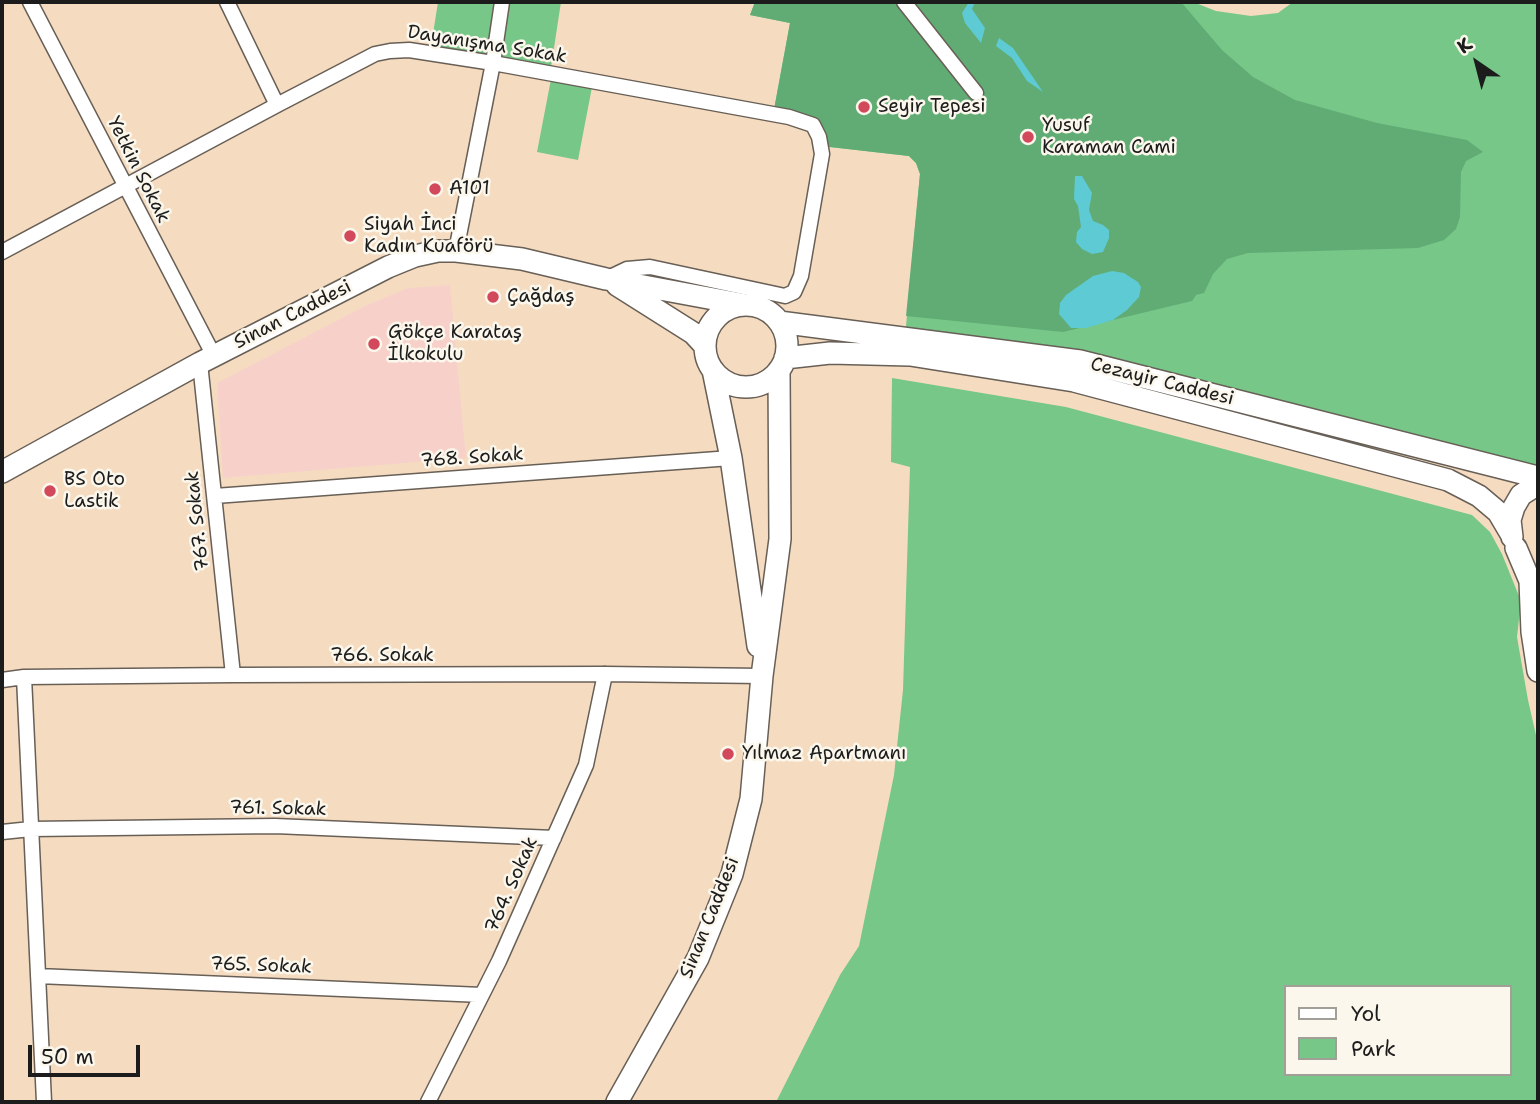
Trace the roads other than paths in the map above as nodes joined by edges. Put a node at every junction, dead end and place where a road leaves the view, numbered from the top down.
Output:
1 (30, 2) edge
2 (227, 2) edge
3 (502, 2) edge
4 (904, 2) edge
5 (493, 63) junction
6 (976, 93) dead end
7 (277, 105) junction
8 (124, 187) junction
9 (2, 251) edge
10 (456, 251) junction
11 (606, 279) junction
12 (746, 305) junction
13 (779, 322) junction
14 (705, 346) junction
15 (912, 346) junction
16 (207, 359) junction
17 (782, 364) junction
18 (713, 370) junction
19 (731, 458) junction
20 (2, 472) edge
21 (1538, 477) edge
22 (1538, 484) edge
23 (215, 496) junction
24 (1514, 541) junction
25 (1538, 566) edge
26 (1538, 671) edge
27 (605, 674) junction
28 (233, 675) junction
29 (762, 676) junction
30 (24, 677) junction
31 (2, 680) edge
32 (31, 829) junction
33 (2, 832) edge
34 (554, 838) junction
35 (38, 976) junction
36 (482, 995) junction
37 (44, 1102) edge
38 (428, 1102) edge
39 (617, 1102) edge

1 - 8 street, Yetkin Sokak
2 - 7 street
3 - 5 street
4 - 6 street
5 - 7 street, Dayanışma Sokak
5 - 10 street
5 - 11 street, Dayanışma Sokak
7 - 8 street, Dayanışma Sokak
8 - 9 street, Dayanışma Sokak
8 - 16 street, Yetkin Sokak
10 - 11 main road, Sinan Caddesi
10 - 16 main road, Sinan Caddesi
11 - 12 main road, Sinan Caddesi
11 - 14 main road, Sinan Caddesi
12 - 13 main road
12 - 14 main road
13 - 15 main road, Cezayir Caddesi
13 - 17 main road
14 - 18 main road
15 - 17 main road, Cezayir Caddesi
15 - 21 main road, Cezayir Caddesi
15 - 24 main road, Cezayir Caddesi
16 - 20 main road, Sinan Caddesi
16 - 23 street, 767. Sokak
17 - 18 main road
17 - 29 main road, Sinan Caddesi
18 - 19 main road, Sinan Caddesi
19 - 23 street, 768. Sokak
19 - 29 main road, Sinan Caddesi
22 - 24 main road
23 - 28 street, 767. Sokak
24 - 25 main road
24 - 26 main road
27 - 28 street, 766. Sokak
27 - 29 street, 766. Sokak
27 - 34 street, 764. Sokak
28 - 30 street, 766. Sokak
29 - 39 main road, Sinan Caddesi
30 - 31 street, 766. Sokak
30 - 32 street
32 - 33 street, 761. Sokak
32 - 34 street, 761. Sokak
32 - 35 street
34 - 36 street, 764. Sokak
35 - 36 street, 765. Sokak
35 - 37 street
36 - 38 street, 764. Sokak

